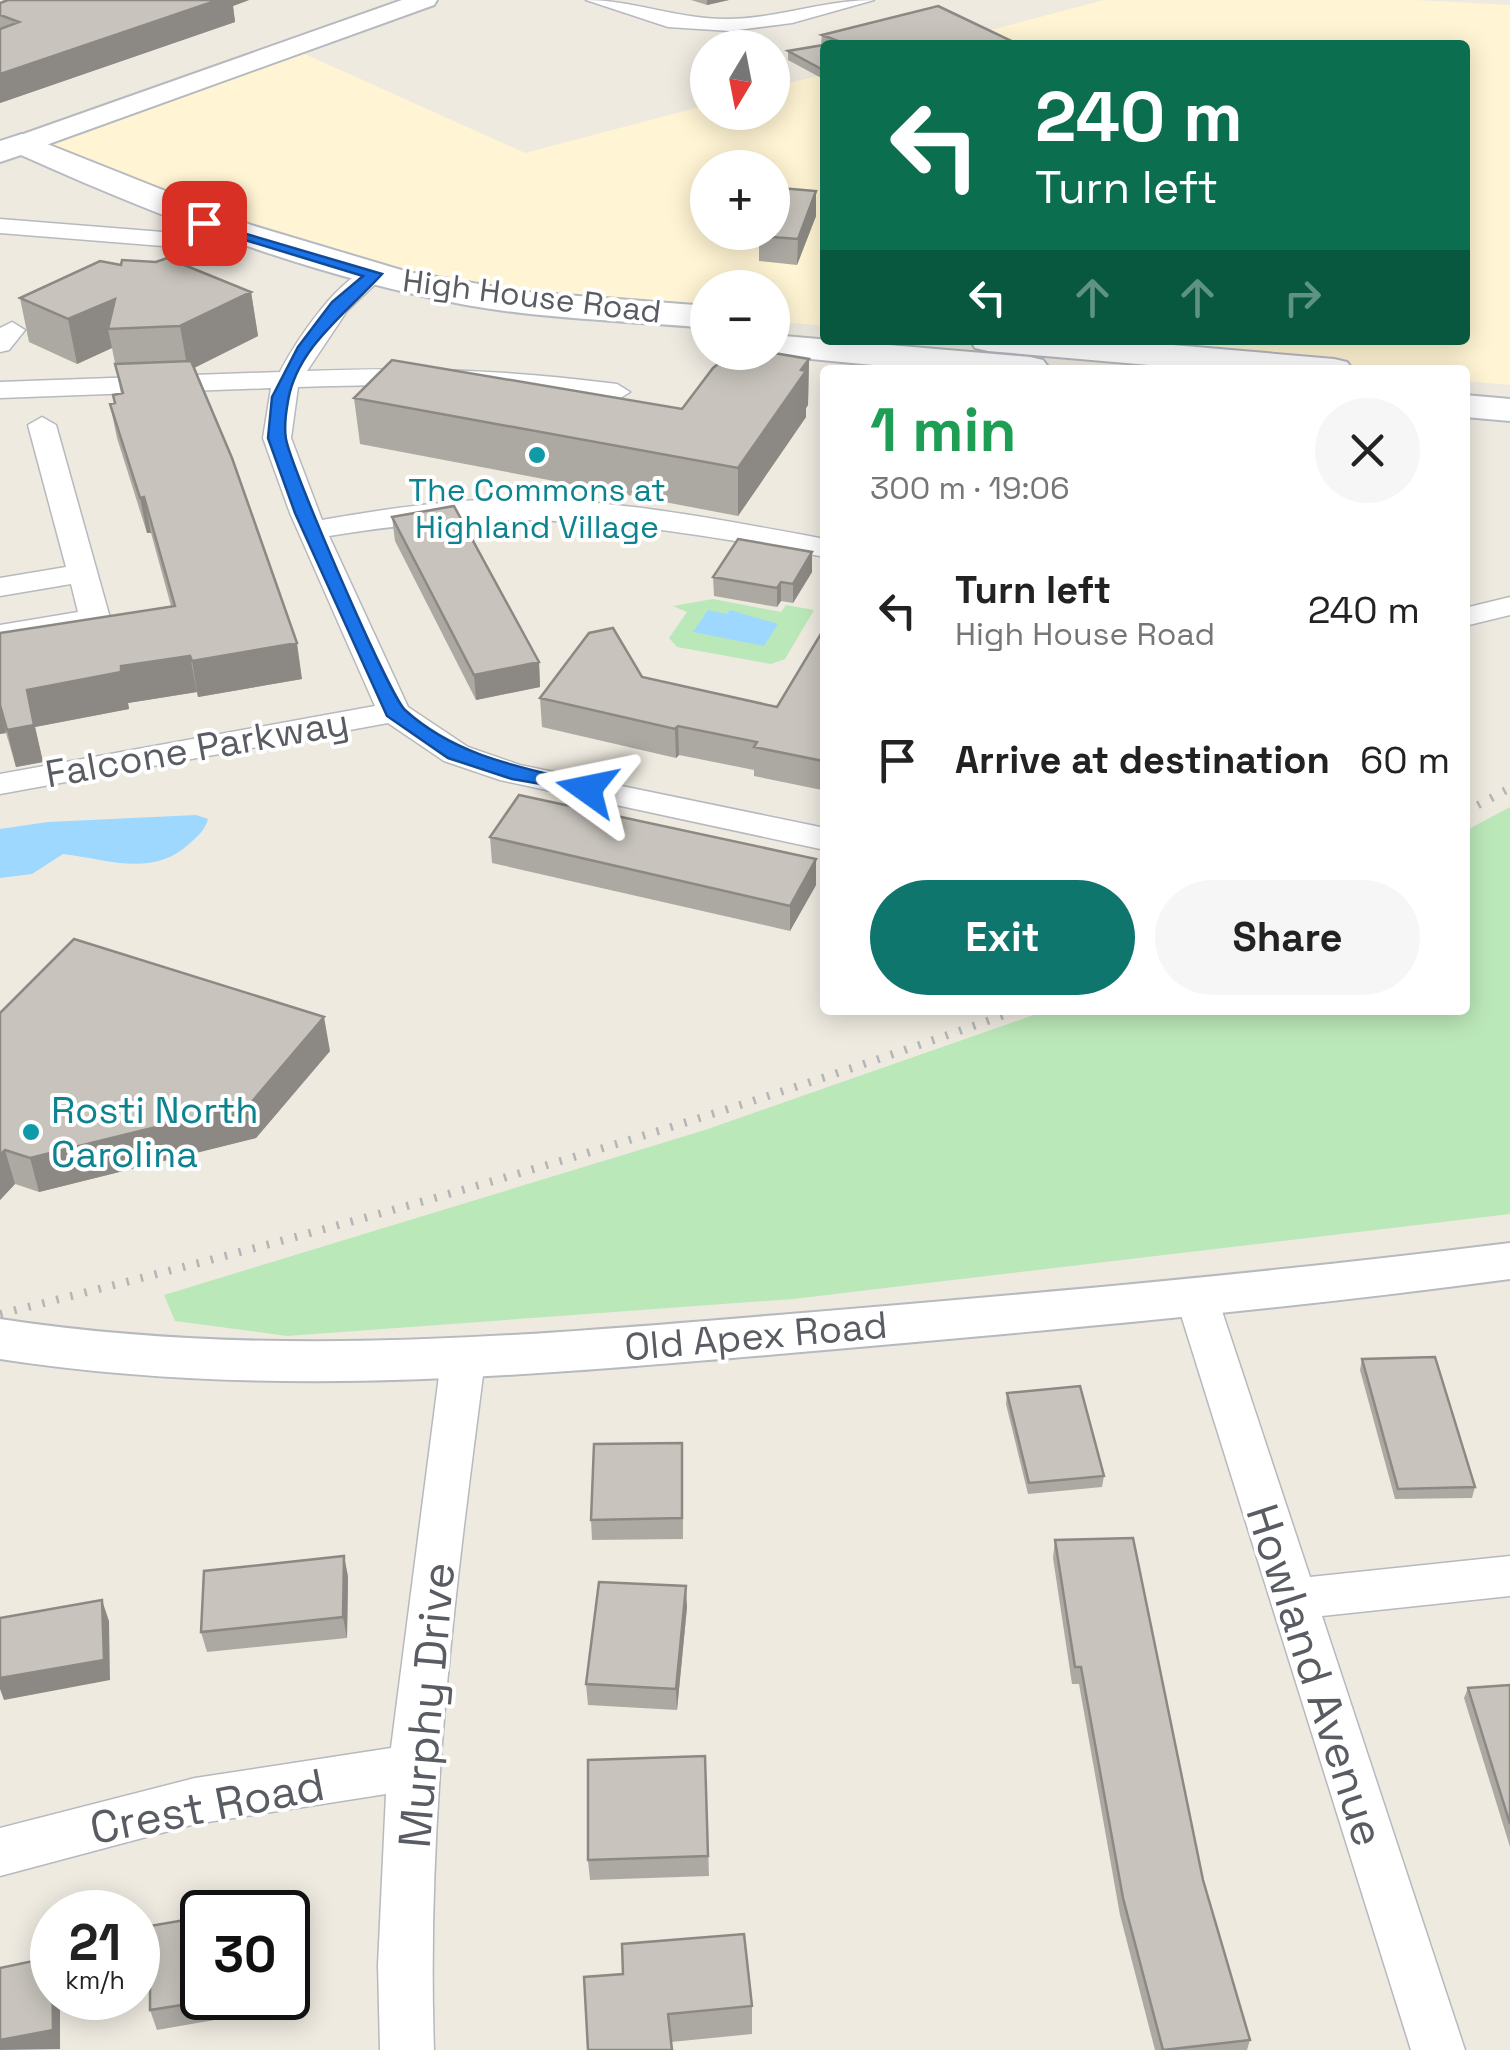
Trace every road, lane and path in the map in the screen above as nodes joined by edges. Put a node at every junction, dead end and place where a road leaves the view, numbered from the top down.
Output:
1 (425, 0) edge
2 (596, 0) edge
3 (864, 0) edge
4 (7, 153) edge
5 (0, 226) edge
6 (164, 239) junction
7 (363, 284) junction
8 (690, 314) edge
9 (790, 323) edge
10 (820, 326) edge
11 (690, 338) edge
12 (1046, 345) edge
13 (790, 348) edge
14 (994, 365) edge
15 (1276, 365) edge
16 (1470, 382) edge
17 (285, 383) junction
18 (1510, 386) edge
19 (0, 390) edge
20 (617, 392) dead end
21 (1470, 406) edge
22 (1510, 410) edge
23 (42, 425) dead end
24 (313, 530) junction
25 (820, 547) edge
26 (84, 573) junction
27 (0, 587) edge
28 (1510, 606) edge
29 (1470, 612) edge
30 (0, 634) edge
31 (394, 712) junction
32 (0, 784) edge
33 (820, 838) edge
34 (1510, 1261) edge
35 (1198, 1299) junction
36 (0, 1340) edge
37 (463, 1360) junction
38 (1510, 1576) edge
39 (1291, 1599) junction
40 (415, 1767) junction
41 (0, 1852) edge
42 (407, 2050) edge
43 (1438, 2050) edge

1 - 4 street
2 - 3 street
4 - 6 main road, High House Road
4 - 7 main road, High House Road
5 - 6 street
6 - 7 main road, High House Road
7 - 8 main road, High House Road
7 - 11 main road, High House Road
7 - 17 street
9 - 10 main road
12 - 15 main road
13 - 14 main road
16 - 18 main road
17 - 19 street
17 - 20 street
17 - 24 street
21 - 22 main road
23 - 26 street
24 - 25 street
24 - 31 street
26 - 27 street
26 - 30 street
28 - 29 street
31 - 32 street, Falcone Parkway
31 - 33 street
34 - 35 street, Old Apex Road
35 - 37 street, Old Apex Road
35 - 39 street, Howland Avenue
36 - 37 street, Old Apex Road
37 - 40 street, Murphy Drive
38 - 39 street
39 - 43 street, Howland Avenue
40 - 41 street, Crest Road
40 - 42 street, Murphy Drive

